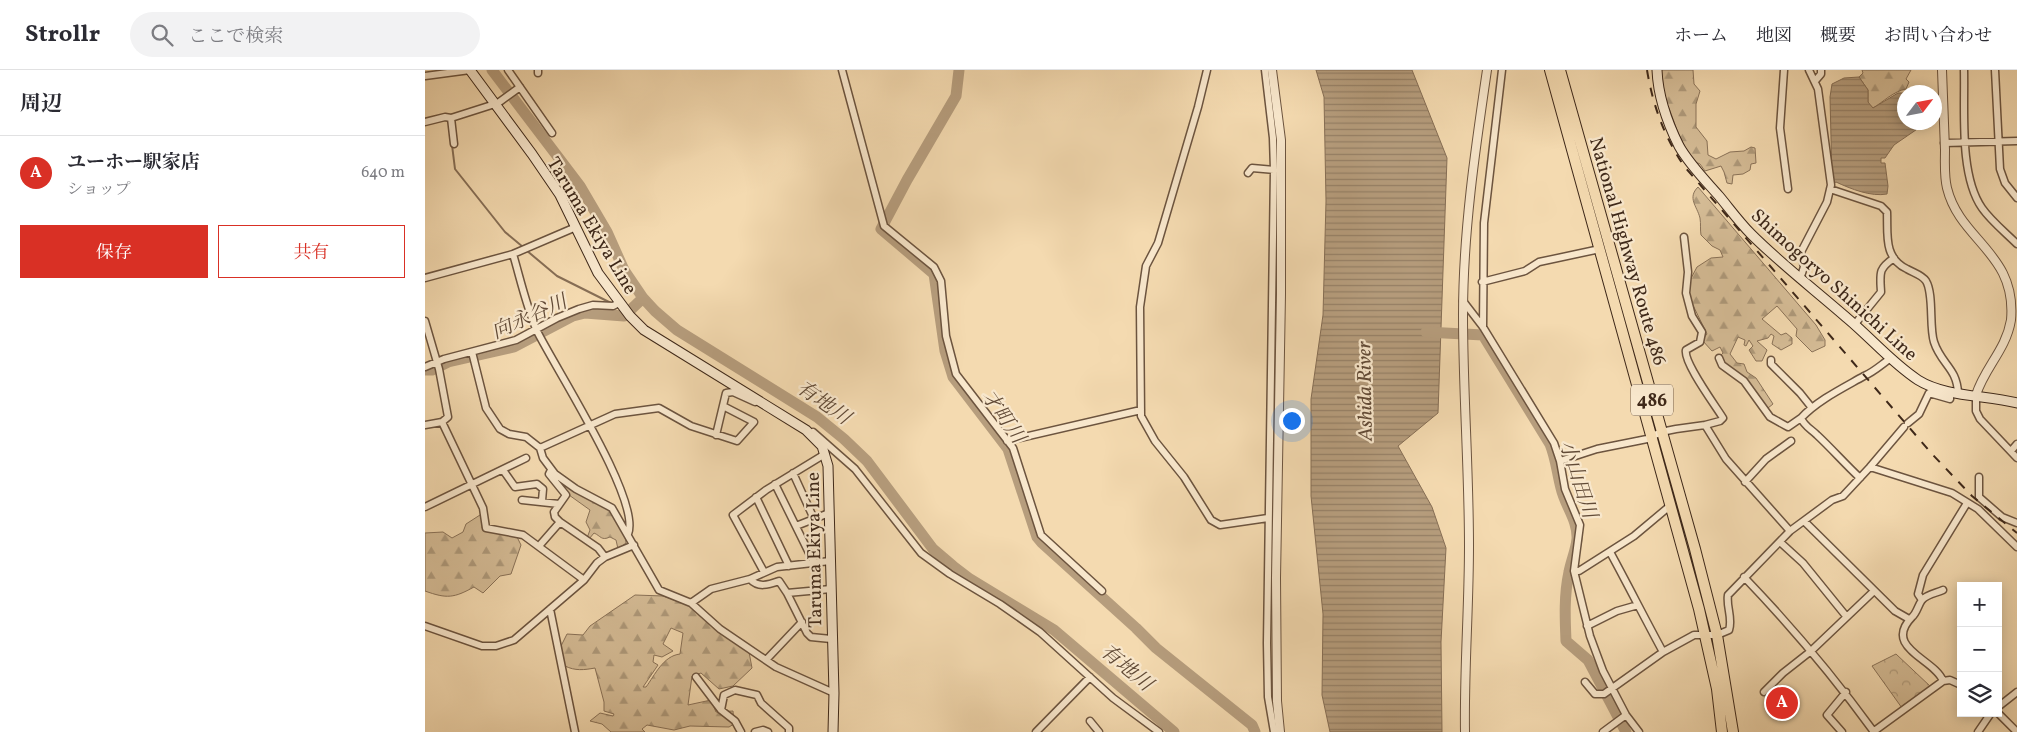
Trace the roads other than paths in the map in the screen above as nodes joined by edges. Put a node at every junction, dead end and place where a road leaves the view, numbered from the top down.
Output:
1 (470, 70) edge
2 (508, 70) edge
3 (842, 70) edge
4 (1207, 70) edge
5 (1265, 70) edge
6 (1273, 70) edge
7 (1487, 70) edge
8 (1501, 70) edge
9 (1550, 70) edge
10 (1560, 70) edge
11 (1657, 70) edge
12 (1784, 70) edge
13 (1809, 70) edge
14 (1821, 70) edge
15 (1942, 70) edge
16 (1964, 70) edge
17 (1995, 70) edge
18 (425, 76) edge
19 (1815, 81) junction
20 (520, 87) junction
21 (496, 103) junction
22 (451, 118) junction
23 (425, 122) edge
24 (1279, 123) junction
25 (552, 133) dead end
26 (1273, 138) junction
27 (1998, 141) junction
28 (2017, 141) edge
29 (1966, 142) junction
30 (1944, 143) junction
31 (454, 144) dead end
32 (1275, 170) junction
33 (1248, 172) dead end
34 (1788, 189) dead end
35 (1830, 189) junction
36 (2017, 198) edge
37 (576, 227) junction
38 (1685, 237) dead end
39 (2017, 244) edge
40 (1600, 248) junction
41 (513, 254) junction
42 (1894, 258) junction
43 (425, 278) edge
44 (1800, 279) junction
45 (1483, 282) junction
46 (2014, 299) edge
47 (1463, 301) junction
48 (619, 303) junction
49 (425, 322) edge
50 (1855, 324) junction
51 (1483, 327) junction
52 (536, 330) junction
53 (472, 352) junction
54 (1719, 358) dead end
55 (1891, 358) junction
56 (1771, 360) dead end
57 (439, 366) junction
58 (425, 367) edge
59 (1954, 393) junction
60 (1975, 395) junction
61 (2017, 403) edge
62 (723, 406) junction
63 (768, 407) junction
64 (1812, 408) junction
65 (1141, 410) junction
66 (1801, 418) junction
67 (442, 422) junction
68 (425, 425) edge
69 (591, 425) junction
70 (1705, 425) junction
71 (806, 430) junction
72 (715, 435) junction
73 (1657, 435) junction
74 (1007, 441) junction
75 (1791, 441) dead end
76 (2017, 444) edge
77 (540, 448) junction
78 (2011, 451) junction
79 (825, 454) junction
80 (527, 458) dead end
81 (2017, 458) edge
82 (1560, 460) junction
83 (1870, 467) junction
84 (503, 470) junction
85 (551, 470) junction
86 (793, 474) junction
87 (1979, 477) dead end
88 (1860, 478) junction
89 (1745, 482) junction
90 (775, 484) junction
91 (472, 485) junction
92 (756, 497) junction
93 (522, 500) dead end
94 (542, 501) junction
95 (1967, 503) junction
96 (559, 504) junction
97 (1671, 505) junction
98 (425, 507) edge
99 (829, 513) junction
100 (2002, 517) junction
101 (1268, 518) junction
102 (814, 519) junction
103 (1804, 521) junction
104 (1990, 521) junction
105 (560, 522) junction
106 (2017, 524) edge
107 (796, 526) junction
108 (1790, 532) junction
109 (627, 534) junction
110 (1780, 542) junction
111 (634, 545) junction
112 (539, 546) junction
113 (2017, 547) edge
114 (1610, 552) junction
115 (605, 557) junction
116 (831, 561) junction
117 (814, 563) junction
118 (789, 566) junction
119 (1574, 571) junction
120 (764, 572) junction
121 (1744, 578) junction
122 (750, 579) junction
123 (584, 580) junction
124 (831, 589) junction
125 (1943, 590) dead end
126 (1102, 591) dead end
127 (1874, 591) junction
128 (787, 593) junction
129 (1922, 600) junction
130 (691, 603) junction
131 (1638, 605) junction
132 (550, 609) junction
133 (1846, 616) junction
134 (1909, 620) junction
135 (802, 622) junction
136 (425, 626) edge
137 (1587, 626) junction
138 (1711, 635) junction
139 (831, 639) junction
140 (1811, 651) junction
141 (1663, 652) junction
142 (766, 660) junction
143 (696, 677) dead end
144 (1090, 677) junction
145 (1943, 681) junction
146 (1585, 682) dead end
147 (1957, 683) edge
148 (1609, 690) junction
149 (1764, 692) dead end
150 (1846, 692) junction
151 (2017, 692) edge
152 (834, 693) junction
153 (2002, 704) edge
154 (721, 710) junction
155 (1988, 717) edge
156 (2002, 717) edge
157 (1622, 718) junction
158 (1090, 721) dead end
159 (575, 732) edge
160 (741, 732) edge
161 (755, 732) edge
162 (768, 732) edge
163 (789, 732) edge
164 (833, 732) edge
165 (1036, 732) edge
166 (1099, 732) edge
167 (1159, 732) edge
168 (1274, 732) edge
169 (1280, 732) edge
170 (1465, 732) edge
171 (1603, 732) edge
172 (1639, 732) edge
173 (1722, 732) edge
174 (1733, 732) edge
175 (1842, 732) edge
176 (1874, 732) edge
177 (1978, 732) edge
178 (2017, 732) edge

1 - 18 street
1 - 21 main road, Taruma Ekiya Line
2 - 20 street
3 - 74 street
4 - 65 street
5 - 26 street
6 - 24 street
7 - 47 street
8 - 45 street
9 - 40 highway, National Highway Route 486 / 486
10 - 73 highway, National Highway Route 486 / 486
11 - 44 main road, Shimogoryo Shinichi Line
12 - 34 street
13 - 19 street
14 - 19 street
15 - 30 street
16 - 29 street
17 - 27 street
19 - 35 street
20 - 21 street
20 - 25 street
21 - 22 street
21 - 37 main road, Taruma Ekiya Line
22 - 23 street
22 - 31 street
24 - 26 street
24 - 169 street
26 - 32 street
27 - 28 street
27 - 29 street
27 - 36 street
29 - 30 street
29 - 39 street
30 - 46 street
32 - 33 street
32 - 101 street
35 - 42 street
35 - 44 street
37 - 41 street
37 - 48 main road, Taruma Ekiya Line
38 - 70 street
40 - 45 street
40 - 73 highway, National Highway Route 486 / 486
41 - 43 street
41 - 52 street
42 - 50 street
42 - 59 street
44 - 50 main road, Shimogoryo Shinichi Line
45 - 51 street
46 - 60 street
47 - 51 street
47 - 170 street
48 - 52 street
48 - 63 main road, Taruma Ekiya Line
49 - 57 street
50 - 55 main road, Shimogoryo Shinichi Line
51 - 82 street
52 - 53 street
52 - 69 street
53 - 57 street
53 - 77 street
54 - 66 street
55 - 59 main road, Shimogoryo Shinichi Line
55 - 64 street
56 - 64 street
57 - 58 street
57 - 67 street
59 - 60 main road, Shimogoryo Shinichi Line
59 - 83 street
60 - 61 main road, Shimogoryo Shinichi Line
60 - 78 street
62 - 63 street
62 - 72 street
62 - 72 street
63 - 71 main road, Taruma Ekiya Line
64 - 66 street
65 - 74 street
65 - 101 street
66 - 88 street
67 - 68 street
67 - 91 street
69 - 72 street
69 - 77 street
69 - 109 street
70 - 73 street
70 - 89 street
71 - 79 main road, Taruma Ekiya Line
71 - 144 street
73 - 82 street
73 - 97 highway, National Highway Route 486 / 486
73 - 138 highway, National Highway Route 486 / 486
74 - 126 street
75 - 89 street
76 - 78 street
77 - 85 street
78 - 81 street
79 - 86 street
79 - 99 main road, Taruma Ekiya Line
80 - 84 street
82 - 119 street
83 - 88 street
83 - 95 street
84 - 91 street
84 - 94 street
85 - 96 street
85 - 109 street
86 - 90 street
86 - 102 street
87 - 100 street
88 - 103 street
89 - 108 street
90 - 92 street
90 - 107 street
91 - 98 street
91 - 112 street
92 - 118 street
92 - 120 street
93 - 94 street
94 - 96 street
95 - 104 street
95 - 129 street
96 - 105 street
97 - 114 street
97 - 138 highway, National Highway Route 486 / 486
99 - 102 street
99 - 116 main road, Taruma Ekiya Line
100 - 104 street
100 - 106 street
101 - 168 street
102 - 107 street
103 - 108 street
103 - 127 street
104 - 113 street
105 - 112 street
105 - 115 street
107 - 117 street
108 - 110 street
109 - 111 street
110 - 121 street
110 - 133 street
111 - 115 street
111 - 130 street
112 - 123 street
114 - 119 street
114 - 131 street
115 - 123 street
116 - 117 street
116 - 124 main road, Taruma Ekiya Line
117 - 118 street
118 - 120 street
119 - 137 street
120 - 122 street
121 - 138 street
121 - 140 street
122 - 128 street
122 - 130 street
123 - 132 street
124 - 128 street
124 - 139 main road, Taruma Ekiya Line
125 - 129 street
127 - 133 street
127 - 134 street
128 - 135 street
129 - 134 street
130 - 142 street
131 - 137 street
131 - 141 street
132 - 136 street
132 - 159 street
133 - 140 street
134 - 145 street
135 - 139 street
135 - 142 street
137 - 148 street
138 - 141 street
138 - 173 highway, National Highway Route 486 / 486
138 - 174 highway, National Highway Route 486 / 486
139 - 152 main road, Taruma Ekiya Line
140 - 149 street
140 - 150 street
141 - 148 street
142 - 152 street
143 - 154 street
144 - 165 street
144 - 167 street
145 - 147 street
145 - 176 street
146 - 148 street
148 - 157 street
150 - 175 street
150 - 176 street
151 - 153 street
152 - 164 main road, Taruma Ekiya Line
154 - 160 street
154 - 163 street
155 - 177 street
156 - 178 street
157 - 171 street
157 - 172 street
158 - 166 street
161 - 162 street

